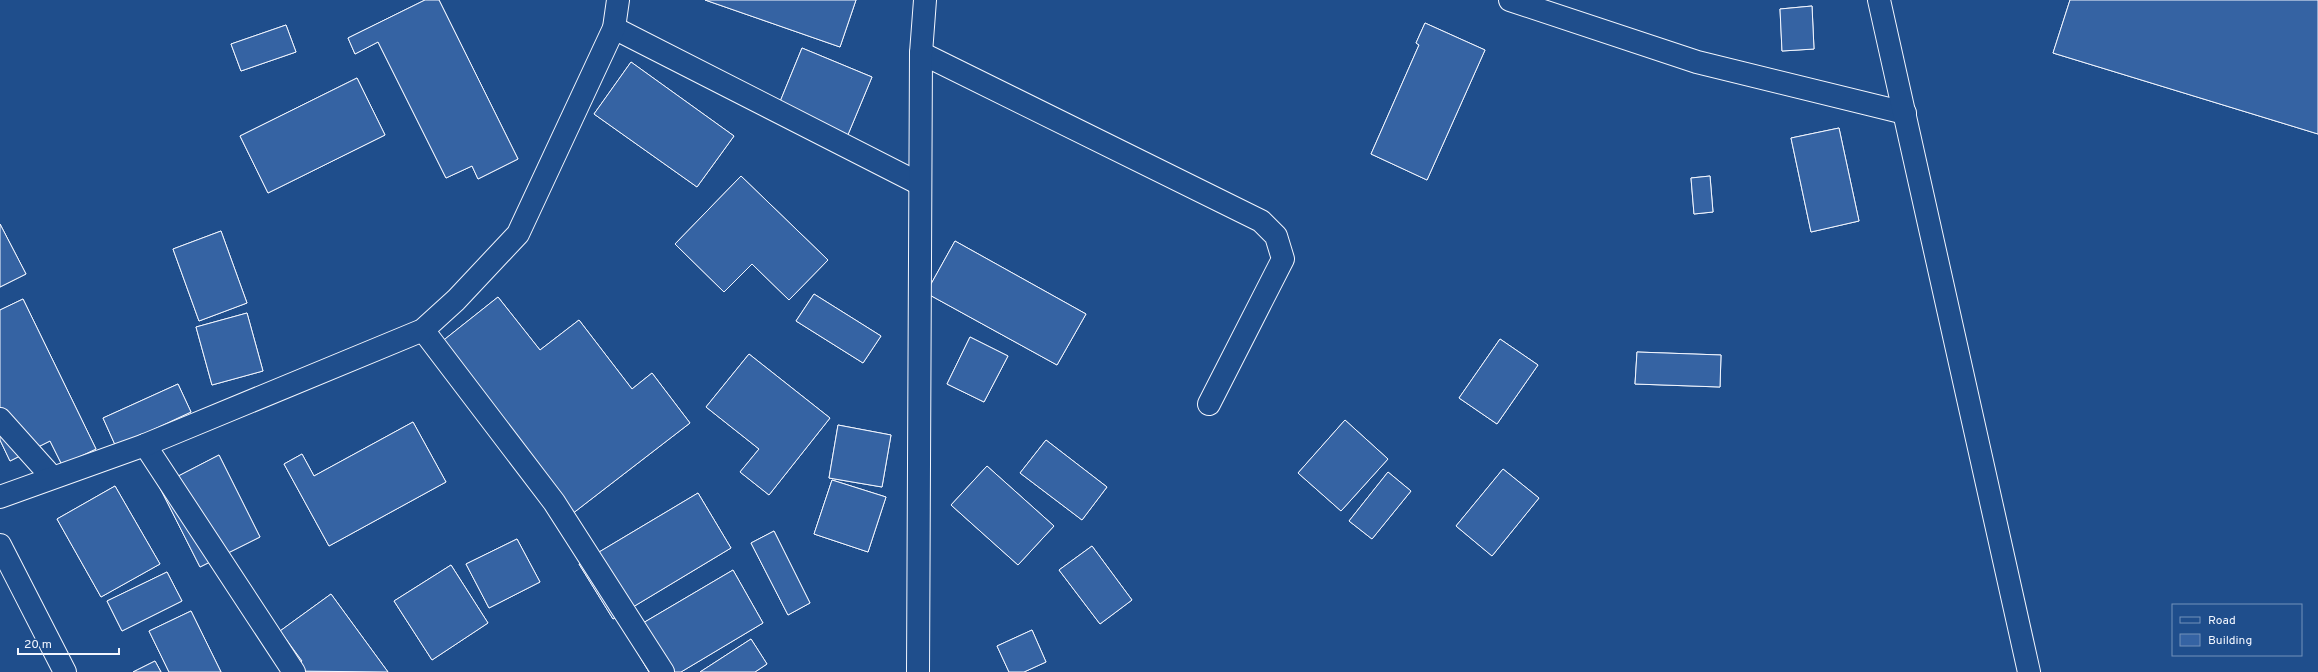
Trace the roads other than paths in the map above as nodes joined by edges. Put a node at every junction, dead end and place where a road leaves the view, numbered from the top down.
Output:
1 (618, 0) edge
2 (925, 0) edge
3 (1510, 0) edge
4 (1879, 0) edge
5 (614, 28) junction
6 (921, 53) junction
7 (1905, 113) junction
8 (920, 184) junction
9 (423, 330) junction
10 (1209, 404) dead end
11 (0, 419) edge
12 (145, 445) junction
13 (52, 477) junction
14 (0, 497) edge
15 (0, 545) edge
16 (65, 672) edge
17 (294, 672) edge
18 (663, 672) edge
19 (918, 672) edge
20 (2030, 672) edge

1 - 5 street
2 - 6 street
3 - 7 street
4 - 7 street
5 - 8 street
5 - 9 street
6 - 8 street
6 - 10 street
7 - 20 street
8 - 19 street
9 - 12 street
9 - 18 street
11 - 13 street
12 - 13 street
12 - 17 street
13 - 14 street
15 - 16 street

